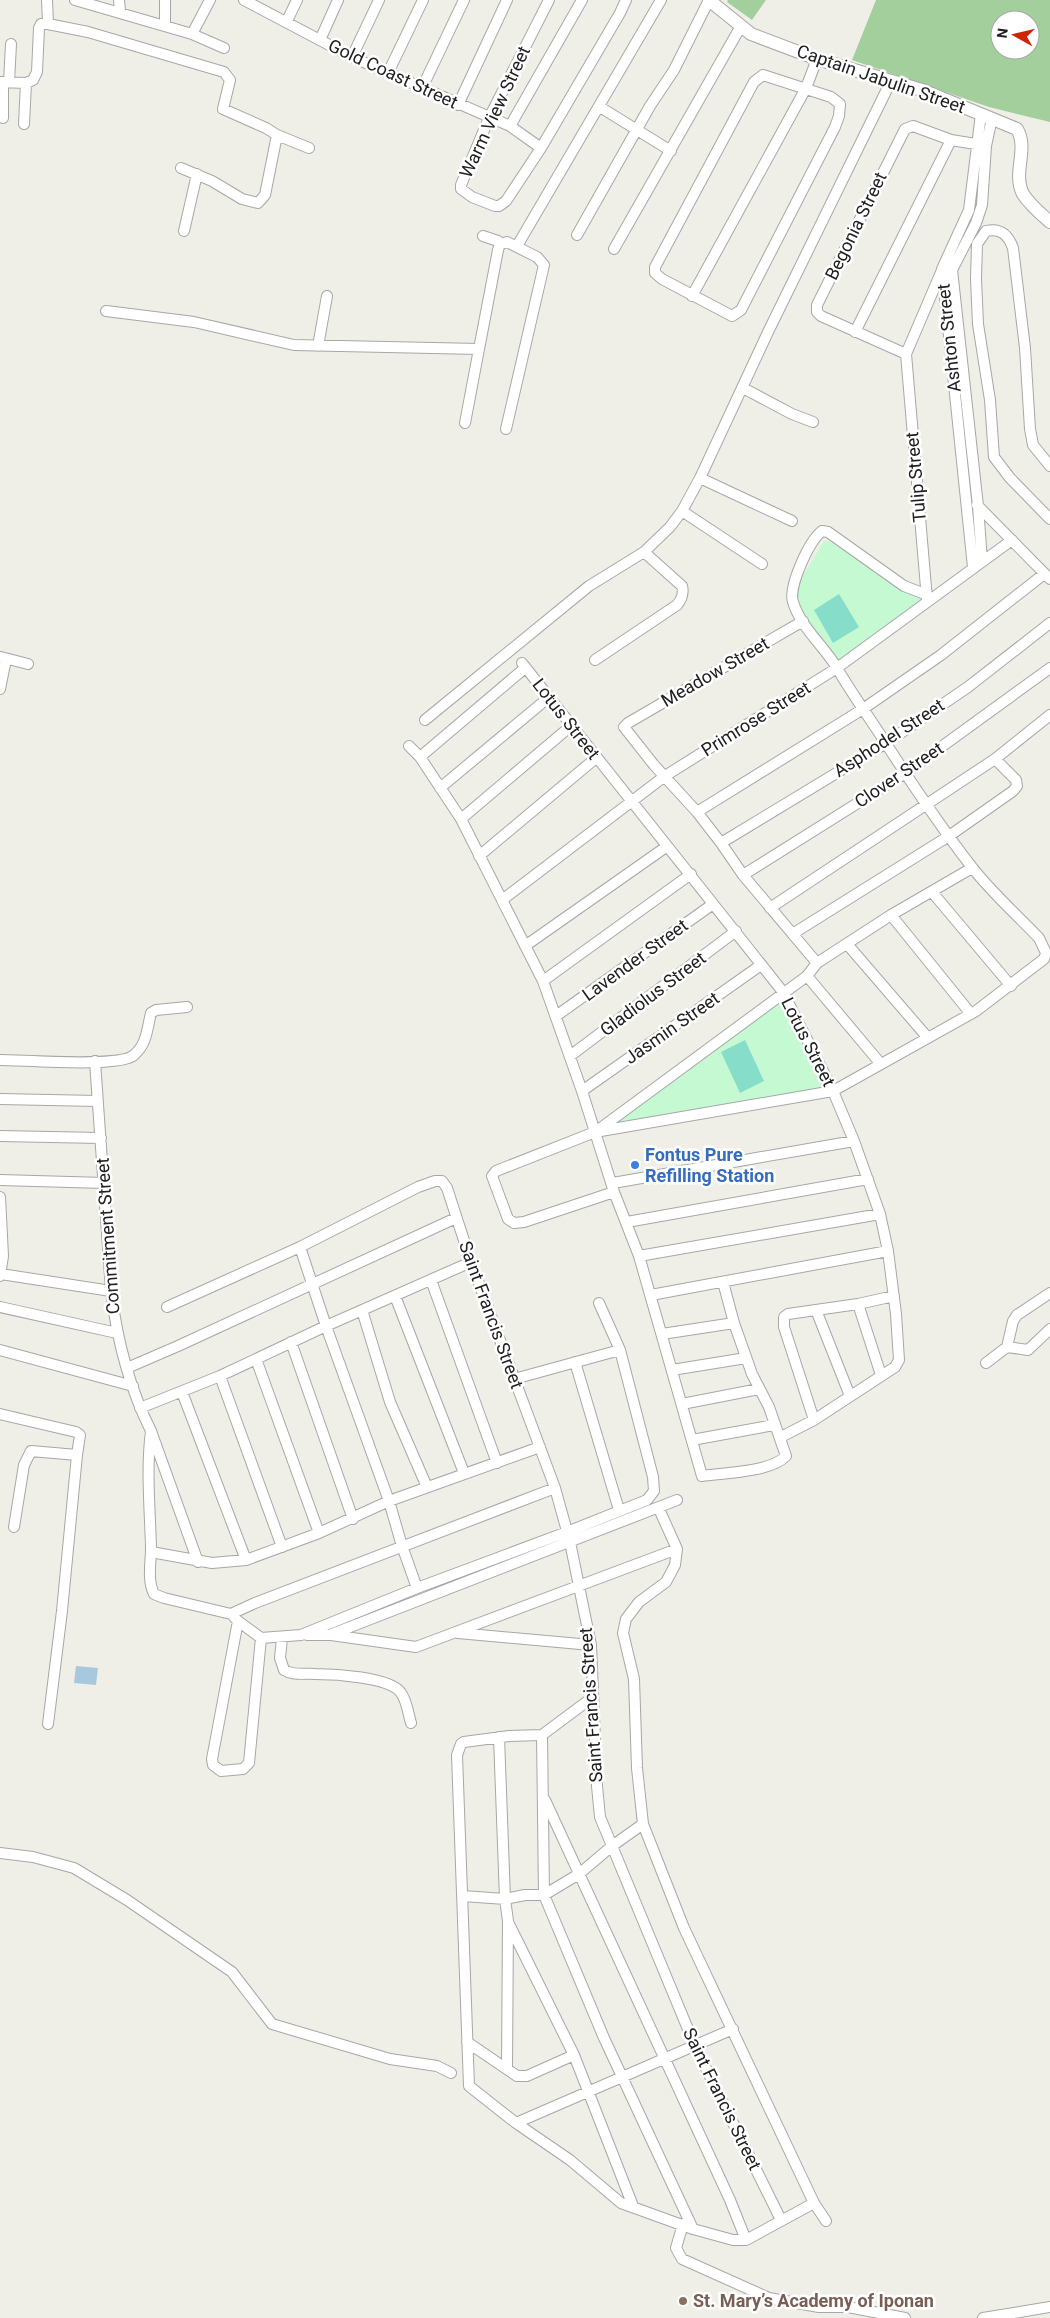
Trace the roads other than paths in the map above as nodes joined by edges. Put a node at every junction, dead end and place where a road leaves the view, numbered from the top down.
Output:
1 (47, 0) edge
2 (119, 0) edge
3 (165, 0) edge
4 (210, 0) edge
5 (244, 0) edge
6 (297, 0) edge
7 (338, 0) edge
8 (379, 0) edge
9 (423, 0) edge
10 (464, 0) edge
11 (508, 0) edge
12 (549, 0) edge
13 (582, 0) edge
14 (626, 0) edge
15 (661, 0) edge
16 (709, 0) edge
17 (78, 1) edge
18 (256, 2) edge
19 (120, 11) junction
20 (287, 22) junction
21 (48, 24) junction
22 (166, 26) junction
23 (740, 26) junction
24 (192, 34) junction
25 (320, 40) junction
26 (11, 44) dead end
27 (224, 48) dead end
28 (352, 57) junction
29 (817, 59) junction
30 (388, 73) junction
31 (891, 81) junction
32 (4, 82) edge
33 (26, 83) junction
34 (422, 88) junction
35 (806, 88) junction
36 (458, 105) junction
37 (600, 108) junction
38 (987, 116) junction
39 (3, 118) dead end
40 (490, 118) junction
41 (24, 124) dead end
42 (510, 126) junction
43 (638, 130) junction
44 (277, 135) junction
45 (951, 140) junction
46 (981, 145) junction
47 (309, 148) dead end
48 (541, 148) junction
49 (671, 151) junction
50 (181, 168) dead end
51 (197, 174) junction
52 (1049, 217) edge
53 (184, 231) dead end
54 (577, 235) dead end
55 (483, 236) dead end
56 (500, 244) junction
57 (517, 246) junction
58 (614, 249) dead end
59 (947, 270) junction
60 (328, 296) dead end
61 (692, 296) junction
62 (106, 311) dead end
63 (856, 332) junction
64 (318, 346) junction
65 (479, 349) junction
66 (906, 354) junction
67 (744, 388) junction
68 (813, 422) dead end
69 (465, 423) dead end
70 (506, 429) dead end
71 (1050, 466) edge
72 (700, 478) junction
73 (966, 498) junction
74 (978, 506) junction
75 (682, 511) junction
76 (1049, 515) edge
77 (792, 521) dead end
78 (1012, 540) junction
79 (644, 552) junction
80 (762, 564) dead end
81 (977, 564) junction
82 (1047, 576) edge
83 (926, 597) junction
84 (803, 622) junction
85 (1050, 623) edge
86 (3, 658) edge
87 (595, 660) dead end
88 (28, 664) dead end
89 (837, 668) junction
90 (1050, 668) edge
91 (0, 689) edge
92 (548, 698) junction
93 (863, 708) junction
94 (1050, 715) edge
95 (425, 720) dead end
96 (572, 725) junction
97 (886, 743) junction
98 (409, 746) dead end
99 (420, 757) junction
100 (596, 758) junction
101 (995, 759) junction
102 (904, 774) junction
103 (665, 776) junction
104 (440, 788) junction
105 (633, 801) junction
106 (926, 806) junction
107 (697, 812) junction
108 (461, 819) junction
109 (949, 836) junction
110 (722, 843) junction
111 (666, 846) junction
112 (479, 856) junction
113 (972, 868) junction
114 (691, 874) junction
115 (742, 875) junction
116 (932, 892) junction
117 (502, 900) junction
118 (713, 904) junction
119 (770, 908) junction
120 (891, 915) junction
121 (736, 931) junction
122 (794, 933) junction
123 (847, 944) junction
124 (525, 946) junction
125 (817, 962) junction
126 (761, 965) junction
127 (807, 976) junction
128 (543, 981) junction
129 (1011, 986) junction
130 (783, 992) junction
131 (187, 1007) dead end
132 (971, 1014) junction
133 (556, 1016) junction
134 (928, 1038) junction
135 (570, 1056) junction
136 (0, 1060) edge
137 (95, 1061) junction
138 (880, 1063) junction
139 (582, 1091) junction
140 (833, 1091) junction
141 (0, 1099) edge
142 (98, 1100) junction
143 (595, 1132) junction
144 (0, 1136) edge
145 (101, 1138) junction
146 (854, 1141) junction
147 (868, 1179) junction
148 (0, 1180) edge
149 (105, 1183) junction
150 (613, 1188) junction
151 (0, 1197) edge
152 (880, 1214) junction
153 (456, 1218) junction
154 (627, 1222) junction
155 (300, 1247) junction
156 (1, 1249) edge
157 (888, 1251) junction
158 (639, 1256) junction
159 (471, 1262) junction
160 (0, 1275) edge
161 (431, 1280) junction
162 (723, 1282) junction
163 (312, 1284) junction
164 (111, 1291) junction
165 (1050, 1293) edge
166 (651, 1295) junction
167 (395, 1296) junction
168 (894, 1296) junction
169 (599, 1302) dead end
170 (858, 1304) junction
171 (0, 1307) edge
172 (167, 1307) dead end
173 (362, 1310) junction
174 (816, 1310) junction
175 (734, 1323) junction
176 (326, 1326) junction
177 (1050, 1328) edge
178 (117, 1333) junction
179 (662, 1334) junction
180 (291, 1342) junction
181 (1007, 1347) junction
182 (0, 1350) edge
183 (620, 1350) junction
184 (256, 1358) junction
185 (746, 1358) junction
186 (575, 1362) junction
187 (986, 1363) dead end
188 (127, 1368) junction
189 (672, 1370) junction
190 (220, 1376) junction
191 (881, 1376) junction
192 (514, 1379) junction
193 (132, 1386) junction
194 (759, 1389) junction
195 (182, 1392) junction
196 (850, 1396) junction
197 (682, 1404) junction
198 (140, 1408) junction
199 (0, 1414) edge
200 (814, 1420) junction
201 (774, 1425) junction
202 (151, 1431) junction
203 (781, 1437) junction
204 (692, 1440) junction
205 (540, 1447) junction
206 (77, 1455) junction
207 (497, 1463) junction
208 (464, 1473) junction
209 (428, 1487) junction
210 (555, 1488) junction
211 (677, 1500) dead end
212 (389, 1501) junction
213 (659, 1509) junction
214 (619, 1510) junction
215 (353, 1519) junction
216 (14, 1528) dead end
217 (319, 1534) junction
218 (568, 1537) junction
219 (402, 1546) junction
220 (282, 1547) junction
221 (677, 1550) junction
222 (151, 1552) junction
223 (246, 1560) junction
224 (198, 1562) junction
225 (580, 1586) junction
226 (417, 1588) junction
227 (235, 1618) junction
228 (454, 1632) junction
229 (301, 1635) junction
230 (331, 1635) junction
231 (261, 1638) junction
232 (282, 1638) junction
233 (591, 1646) junction
234 (593, 1696) junction
235 (411, 1722) dead end
236 (48, 1724) dead end
237 (542, 1735) junction
238 (499, 1737) junction
239 (542, 1795) junction
240 (643, 1824) junction
241 (612, 1846) junction
242 (0, 1853) edge
243 (579, 1874) junction
244 (544, 1895) junction
245 (463, 1896) junction
246 (505, 1898) junction
247 (508, 1921) junction
248 (732, 2029) junction
249 (467, 2042) junction
250 (695, 2046) junction
251 (574, 2055) junction
252 (665, 2060) junction
253 (507, 2069) junction
254 (451, 2073) dead end
255 (623, 2076) junction
256 (588, 2093) junction
257 (516, 2123) junction
258 (814, 2203) junction
259 (633, 2206) junction
260 (782, 2220) junction
261 (826, 2221) dead end
262 (683, 2224) junction
263 (693, 2229) junction
264 (746, 2240) junction
265 (1050, 2307) edge
266 (905, 2318) edge
267 (983, 2318) edge

1 - 21 street
2 - 19 street
3 - 22 street
4 - 24 street
5 - 18 street, Gold Coast Street
6 - 20 street
7 - 25 street
8 - 28 street
9 - 30 street
10 - 34 street
11 - 36 street
12 - 40 street, Warm View Street
13 - 42 street
14 - 48 street
15 - 37 street
16 - 23 street, Captain Jabulin Street
16 - 43 street
17 - 19 street
18 - 20 street, Gold Coast Street
19 - 22 street
20 - 25 street, Gold Coast Street
21 - 33 street
21 - 44 street
22 - 24 street
23 - 29 street, Captain Jabulin Street
23 - 49 street
24 - 27 street
25 - 28 street, Gold Coast Street
26 - 32 street
28 - 30 street, Gold Coast Street
29 - 31 street, Captain Jabulin Street
29 - 35 street
30 - 34 street, Gold Coast Street
31 - 38 street, Captain Jabulin Street
31 - 67 street
32 - 33 street
32 - 39 street
33 - 41 street
34 - 36 street, Gold Coast Street
35 - 61 street
35 - 61 street
35 - 61 street
36 - 40 street, Gold Coast Street
37 - 43 street
37 - 57 street
38 - 46 street, Ashton Street
38 - 52 street, Captain Jabulin Street
40 - 42 street, Gold Coast Street
40 - 48 street, Warm View Street
42 - 48 street, Gold Coast Street
43 - 49 street
43 - 54 street
44 - 47 street
44 - 51 street
45 - 46 street, Begonia Street
45 - 63 street
45 - 63 street, Begonia Street
46 - 59 street, Ashton Street
49 - 58 street
50 - 51 street
51 - 53 street
55 - 56 street
56 - 57 street
56 - 65 street
57 - 70 street
59 - 66 street
59 - 73 street, Ashton Street
59 - 74 street, Ashton Street
60 - 64 street
62 - 64 street
63 - 66 street, Begonia Street
64 - 65 street
65 - 69 street
66 - 83 street, Tulip Street
67 - 68 street
67 - 72 street
71 - 76 street
72 - 75 street
72 - 77 street
73 - 74 street
73 - 81 street, Ashton Street
74 - 78 street
74 - 81 street, Ashton Street
75 - 79 street
75 - 80 street
78 - 81 street, Primrose Street
78 - 82 street
79 - 87 street
79 - 95 street
81 - 83 street, Primrose Street
82 - 93 street
83 - 84 street
83 - 89 street, Primrose Street
84 - 89 street
84 - 103 street, Meadow Street
85 - 97 street, Asphodel Street
86 - 88 street
86 - 91 street
89 - 93 street
89 - 103 street, Primrose Street
90 - 102 street, Clover Street
92 - 96 street, Lotus Street
92 - 99 street, Lotus Street
92 - 104 street
93 - 97 street
93 - 107 street
94 - 101 street
96 - 100 street, Lotus Street
96 - 108 street
97 - 102 street
97 - 110 street, Asphodel Street
98 - 99 street
99 - 104 street
100 - 105 street, Lotus Street
100 - 112 street
101 - 106 street
101 - 109 street
102 - 106 street
102 - 115 street, Clover Street
103 - 105 street, Primrose Street
103 - 107 street
104 - 108 street
105 - 111 street, Lotus Street
105 - 117 street, Primrose Street
106 - 109 street
106 - 119 street
107 - 110 street
108 - 112 street
109 - 113 street
109 - 122 street
110 - 115 street
111 - 114 street, Lotus Street
111 - 124 street
112 - 117 street
113 - 116 street
113 - 129 street
114 - 118 street, Lotus Street
114 - 128 street
115 - 119 street
116 - 120 street
116 - 129 street
117 - 124 street
118 - 121 street, Lotus Street
118 - 133 street, Lavender Street
119 - 122 street
120 - 123 street
120 - 132 street
121 - 126 street, Lotus Street
121 - 135 street, Gladiolus Street
122 - 125 street
123 - 125 street
123 - 134 street
124 - 128 street
125 - 127 street
126 - 130 street, Lotus Street
126 - 139 street, Jasmin Street
127 - 130 street
127 - 138 street
128 - 133 street
129 - 132 street
130 - 140 street, Lotus Street
130 - 143 street
131 - 137 street
132 - 134 street
133 - 135 street
134 - 138 street
135 - 139 street
136 - 137 street
137 - 142 street, Commitment Street
138 - 140 street
139 - 143 street
140 - 143 street
140 - 146 street, Lotus Street
141 - 142 street
142 - 145 street, Commitment Street
143 - 150 street
143 - 150 street
144 - 145 street
145 - 149 street, Commitment Street
146 - 147 street, Lotus Street
146 - 150 street
147 - 152 street, Lotus Street
147 - 154 street
148 - 149 street
149 - 164 street, Commitment Street
150 - 154 street
151 - 156 street
152 - 157 street, Lotus Street
152 - 158 street
153 - 155 street, Saint Francis Street
153 - 159 street, Saint Francis Street
153 - 163 street
154 - 158 street
155 - 163 street
155 - 172 street
156 - 160 street
157 - 162 street
157 - 168 street, Lotus Street
158 - 166 street
159 - 161 street
159 - 192 street, Saint Francis Street
160 - 164 street
161 - 167 street
161 - 207 street
162 - 166 street
162 - 175 street
163 - 176 street
163 - 188 street
164 - 178 street, Commitment Street
165 - 181 street
166 - 179 street
167 - 173 street
167 - 208 street
168 - 170 street
168 - 191 street, Lotus Street
169 - 183 street
170 - 174 street
170 - 191 street
171 - 178 street
173 - 176 street
173 - 209 street
174 - 196 street
174 - 200 street
175 - 179 street
175 - 185 street
176 - 180 street
176 - 212 street
177 - 181 street
178 - 188 street, Commitment Street
179 - 189 street
180 - 184 street
180 - 215 street
181 - 187 street
182 - 193 street
183 - 186 street
183 - 214 street
184 - 190 street
184 - 217 street
185 - 189 street
185 - 194 street
186 - 192 street
186 - 214 street
188 - 193 street, Commitment Street
189 - 197 street
190 - 195 street
190 - 220 street
191 - 196 street, Lotus Street
192 - 205 street, Saint Francis Street
193 - 198 street, Commitment Street
194 - 197 street
194 - 201 street
195 - 198 street
195 - 223 street
196 - 200 street, Lotus Street
197 - 204 street
198 - 202 street, Commitment Street
199 - 206 street
200 - 203 street, Lotus Street
201 - 203 street
201 - 204 street
202 - 222 street
202 - 224 street, Commitment Street
203 - 204 street
205 - 207 street
205 - 210 street, Saint Francis Street
206 - 216 street
206 - 236 street
207 - 208 street
208 - 209 street
209 - 212 street
210 - 218 street, Saint Francis Street
210 - 219 street
211 - 213 street
212 - 215 street
212 - 219 street
213 - 218 street
213 - 221 street
214 - 218 street
215 - 217 street
217 - 220 street
218 - 225 street, Saint Francis Street
218 - 226 street
218 - 230 street
219 - 226 street
219 - 227 street
220 - 223 street
221 - 225 street
221 - 240 street
222 - 224 street
222 - 227 street
223 - 224 street
225 - 228 street
225 - 233 street, Saint Francis Street
226 - 229 street
227 - 231 street
227 - 231 street
228 - 230 street
228 - 233 street
229 - 230 street
229 - 232 street
231 - 232 street
232 - 235 street
233 - 234 street, Saint Francis Street
234 - 237 street
234 - 241 street, Saint Francis Street
237 - 238 street
237 - 239 street
238 - 245 street
238 - 246 street
239 - 243 street
239 - 244 street
240 - 241 street
240 - 248 street
241 - 243 street
241 - 250 street, Saint Francis Street
242 - 254 street
243 - 244 street
243 - 252 street
244 - 246 street
244 - 255 street
245 - 246 street
245 - 249 street
246 - 247 street
247 - 251 street
247 - 253 street
248 - 250 street
248 - 258 street
249 - 253 street
249 - 257 street
250 - 252 street
250 - 260 street, Saint Francis Street
251 - 253 street
251 - 256 street
252 - 255 street
252 - 264 street
255 - 256 street
255 - 263 street
256 - 257 street
256 - 259 street
257 - 259 street
258 - 260 street
258 - 261 street
259 - 262 street
260 - 264 street
262 - 263 street
262 - 266 street
263 - 264 street
265 - 267 street

